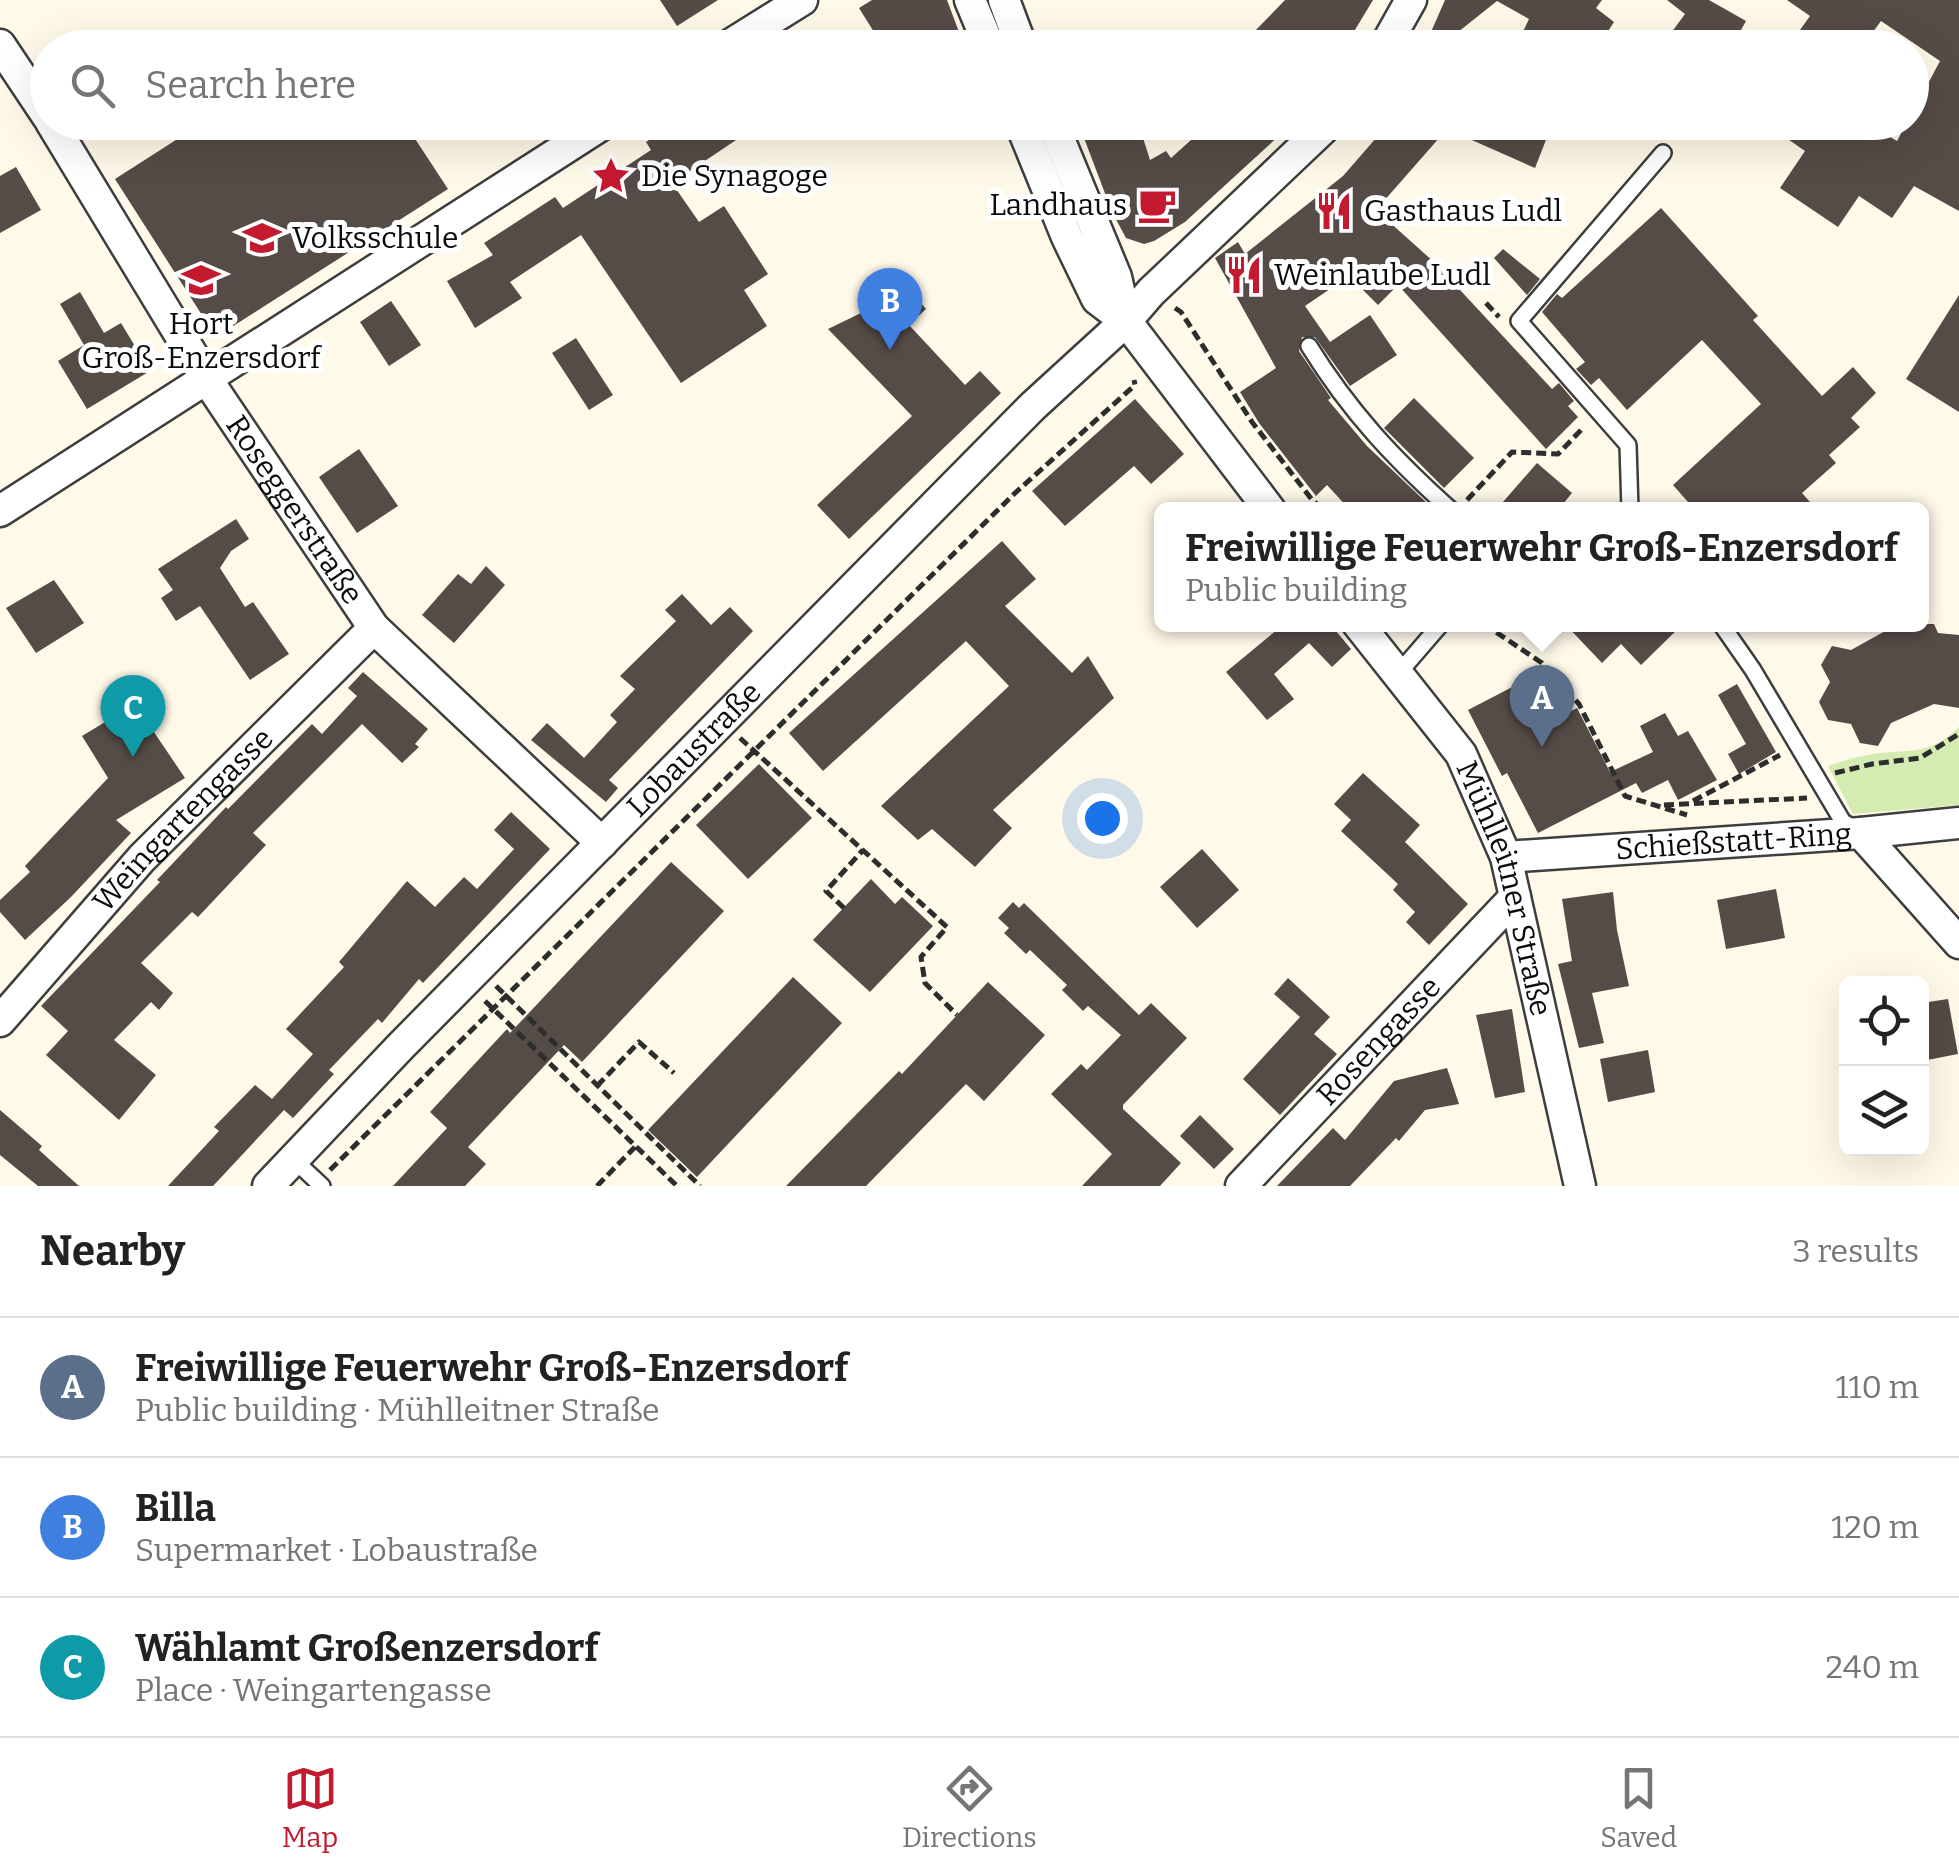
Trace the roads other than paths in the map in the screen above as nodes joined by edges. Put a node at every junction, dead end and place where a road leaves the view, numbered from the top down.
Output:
1 (802, 0) edge
2 (970, 0) edge
3 (1004, 0) edge
4 (1412, 0) edge
5 (754, 30) edge
6 (982, 30) edge
7 (1015, 30) edge
8 (1394, 30) edge
9 (0, 45) edge
10 (30, 91) edge
11 (61, 140) edge
12 (578, 140) edge
13 (1027, 140) edge
14 (1059, 140) edge
15 (1311, 140) edge
16 (1663, 153) dead end
17 (1135, 333) junction
18 (1309, 346) dead end
19 (208, 381) junction
20 (1264, 502) edge
21 (1445, 502) edge
22 (1630, 502) edge
23 (0, 511) edge
24 (374, 628) junction
25 (1364, 632) edge
26 (1434, 632) edge
27 (1727, 632) edge
28 (1398, 675) junction
29 (1959, 823) edge
30 (1861, 833) junction
31 (602, 843) junction
32 (1506, 857) junction
33 (1515, 897) junction
34 (1959, 943) edge
35 (0, 1021) edge
36 (292, 1158) junction
37 (320, 1184) edge
38 (268, 1186) edge
39 (1241, 1186) edge
40 (1580, 1186) edge

1 - 5 street
2 - 6 street
3 - 7 street
4 - 8 street
9 - 10 street, Roseggerstraße
11 - 19 street, Roseggerstraße
12 - 19 street
13 - 17 street
14 - 17 street
15 - 17 street, Lobaustraße
16 - 22 lane
17 - 20 street
17 - 31 street, Lobaustraße
18 - 21 lane
19 - 23 street
19 - 24 street, Roseggerstraße
24 - 31 street, Roseggerstraße
24 - 35 street, Weingartengasse
25 - 28 street, Mühlleitner Straße
26 - 28 lane
27 - 30 lane
28 - 32 street, Mühlleitner Straße
29 - 30 street, Schießstatt-Ring
30 - 32 street, Schießstatt-Ring
30 - 34 street
31 - 36 street, Lobaustraße
32 - 33 street, Mühlleitner Straße
33 - 39 street, Rosengasse
33 - 40 street, Mühlleitner Straße
36 - 37 lane
36 - 38 street, Lobaustraße

